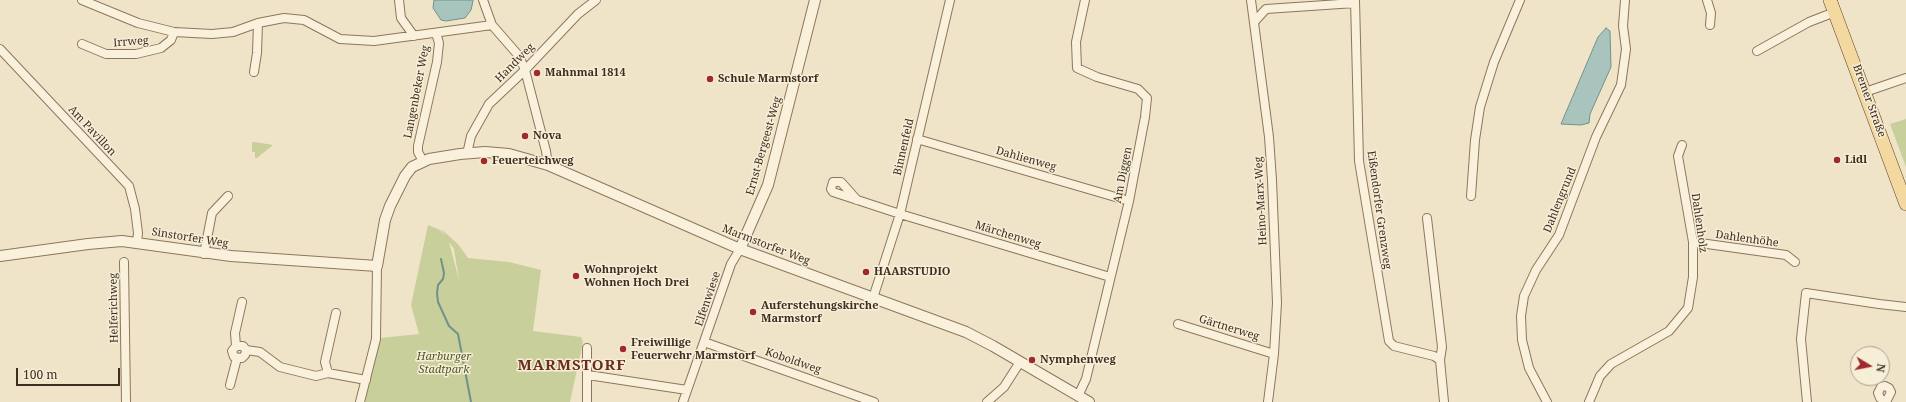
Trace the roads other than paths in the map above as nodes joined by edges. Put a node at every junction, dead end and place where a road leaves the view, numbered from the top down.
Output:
1 (82, 0) edge
2 (399, 0) edge
3 (483, 0) edge
4 (596, 0) edge
5 (815, 0) edge
6 (950, 0) edge
7 (1085, 0) edge
8 (1251, 0) edge
9 (1520, 0) edge
10 (1625, 0) edge
11 (1707, 0) edge
12 (1355, 1) edge
13 (1832, 6) edge
14 (1255, 21) junction
15 (258, 23) junction
16 (1710, 25) dead end
17 (492, 26) junction
18 (174, 32) junction
19 (436, 33) junction
20 (414, 36) junction
21 (82, 44) dead end
22 (0, 49) edge
23 (1756, 52) dead end
24 (525, 70) junction
25 (254, 72) dead end
26 (1906, 78) edge
27 (1866, 92) junction
28 (917, 139) junction
29 (1682, 145) dead end
30 (467, 154) junction
31 (423, 161) junction
32 (548, 165) junction
33 (228, 196) dead end
34 (1471, 196) dead end
35 (857, 200) dead end
36 (1129, 201) junction
37 (1906, 204) edge
38 (900, 214) junction
39 (1427, 218) dead end
40 (137, 242) junction
41 (1693, 242) junction
42 (740, 249) junction
43 (204, 254) junction
44 (0, 256) edge
45 (124, 262) dead end
46 (1795, 262) dead end
47 (377, 266) junction
48 (1110, 277) junction
49 (873, 298) junction
50 (242, 302) dead end
51 (1906, 307) edge
52 (336, 313) dead end
53 (1178, 324) dead end
54 (704, 342) junction
55 (236, 346) junction
56 (588, 348) dead end
57 (246, 350) junction
58 (1274, 354) junction
59 (236, 358) junction
60 (1440, 360) junction
61 (1020, 362) junction
62 (328, 373) junction
63 (588, 375) junction
64 (366, 380) junction
65 (230, 385) dead end
66 (687, 390) junction
67 (1078, 396) junction
68 (126, 402) edge
69 (360, 402) edge
70 (587, 402) edge
71 (683, 402) edge
72 (874, 402) edge
73 (987, 402) edge
74 (1089, 402) edge
75 (1268, 402) edge
76 (1444, 402) edge
77 (1547, 402) edge
78 (1589, 402) edge
79 (1807, 402) edge

1 - 18 street
2 - 20 street
3 - 17 street
4 - 24 street, Handweg
5 - 42 street, Ernst-Bergeest-Weg
6 - 28 street, Binnenfeld
7 - 36 street, Am Diggen
8 - 14 street, Heino-Marx-Weg
9 - 34 street
10 - 77 street, Dahlengrund
11 - 16 street
12 - 14 street, Eißendorfer Grenzweg
12 - 60 street, Eißendorfer Grenzweg
13 - 23 street
13 - 27 main road, Bremer Straße
14 - 58 street, Heino-Marx-Weg
15 - 18 street
15 - 20 street
15 - 25 street
17 - 19 street
17 - 24 street
18 - 21 street, Irrweg
19 - 20 street
19 - 31 street, Langenbeker Weg
22 - 40 street, Am Pavillon
24 - 30 street, Handweg
24 - 32 street
26 - 27 street
27 - 37 main road, Bremer Straße
28 - 36 street, Dahlienweg
28 - 38 street, Binnenfeld
29 - 41 street, Dahlenholz
30 - 31 street, Marmstorfer Weg
30 - 32 street, Marmstorfer Weg
31 - 47 street
32 - 42 street, Marmstorfer Weg
33 - 43 street
35 - 38 street, Märchenweg
36 - 48 street, Am Diggen
38 - 48 street, Märchenweg
38 - 49 street, Binnenfeld
39 - 60 street
40 - 43 street, Sinstorfer Weg
40 - 44 street, Sinstorfer Weg
41 - 46 street, Dahlenhöhe
41 - 78 street, Dahlenholz
42 - 49 street, Marmstorfer Weg
42 - 54 street, Elfenwiese
43 - 47 street, Sinstorfer Weg
45 - 68 street, Helferichweg
47 - 64 street
48 - 67 street, Am Diggen
49 - 61 street, Marmstorfer Weg
50 - 55 street
51 - 79 street
52 - 62 street
53 - 58 street, Gärtnerweg
54 - 66 street, Elfenwiese
54 - 72 street, Koboldweg
55 - 57 street
55 - 59 street
56 - 63 street
57 - 59 street
57 - 62 street
58 - 75 street, Heino-Marx-Weg
59 - 65 street
60 - 76 street
61 - 67 street, Marmstorfer Weg
61 - 73 street
62 - 64 street
63 - 66 street
63 - 70 street
64 - 69 street
66 - 71 street, Elfenwiese
67 - 74 street, Marmstorfer Weg

